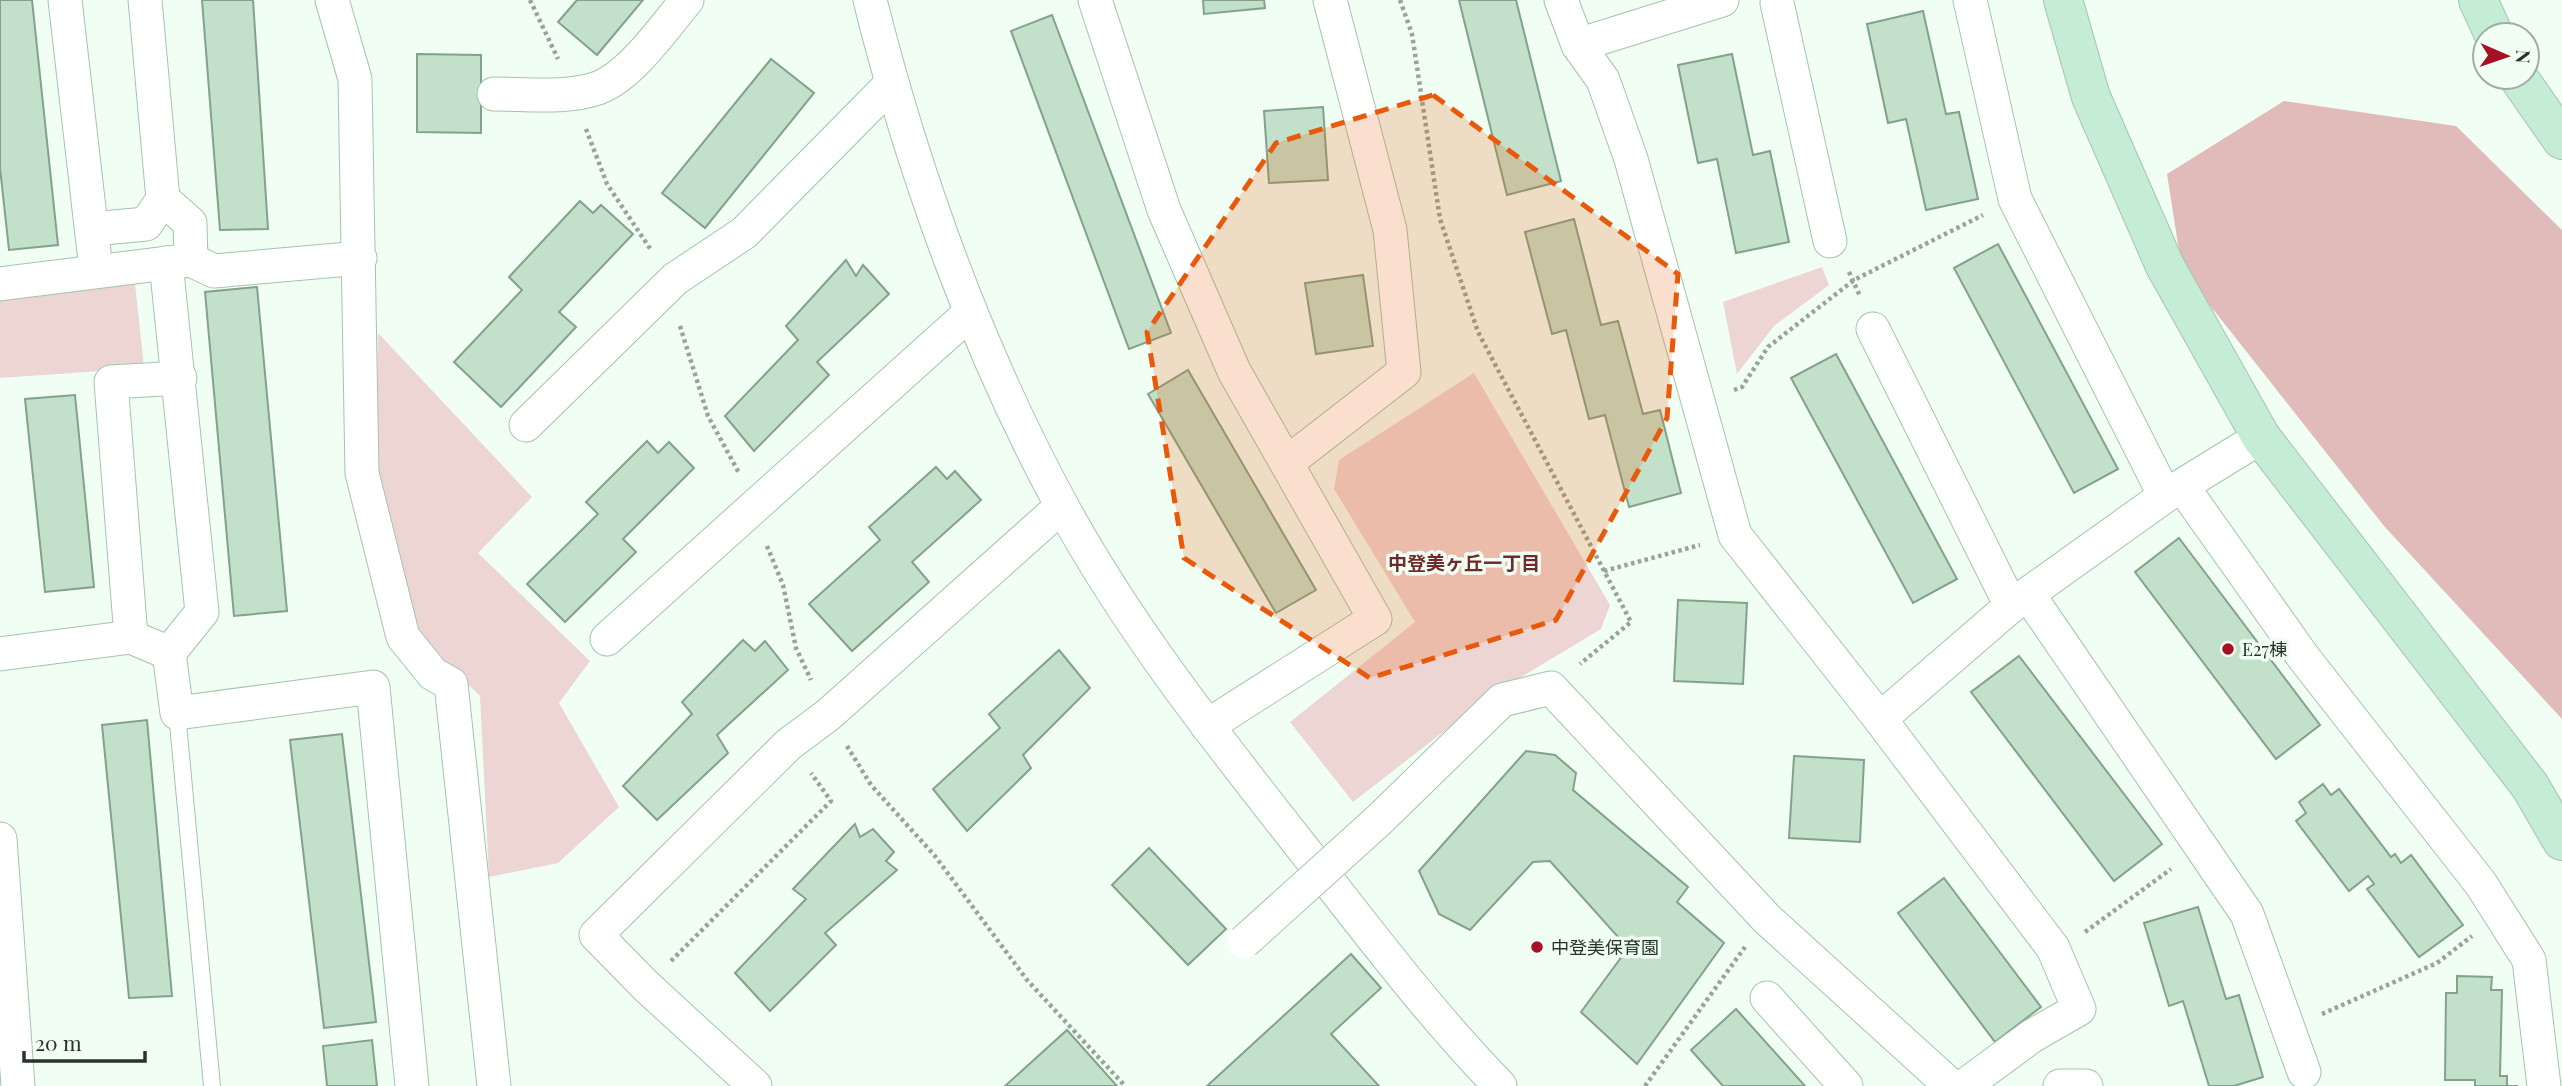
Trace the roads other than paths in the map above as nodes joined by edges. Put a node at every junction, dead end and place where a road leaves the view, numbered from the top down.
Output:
1 (65, 0) edge
2 (145, 0) edge
3 (332, 0) edge
4 (687, 0) edge
5 (1095, 0) edge
6 (1330, 0) edge
7 (1561, 0) edge
8 (1722, 0) edge
9 (1970, 0) edge
10 (2063, 0) edge
11 (2477, 0) edge
12 (872, 1) edge
13 (1778, 1) edge
14 (2487, 21) edge
15 (1578, 45) junction
16 (891, 84) junction
17 (2528, 91) edge
18 (494, 94) dead end
19 (2562, 140) edge
20 (163, 199) junction
21 (92, 229) junction
22 (1830, 241) road end
23 (360, 258) junction
24 (178, 262) junction
25 (96, 272) junction
26 (0, 284) edge
27 (970, 313) junction
28 (1873, 330) road end
29 (180, 378) junction
30 (526, 425) dead end
31 (2261, 437) junction
32 (1288, 462) junction
33 (2174, 491) junction
34 (1062, 506) junction
35 (2019, 600) junction
36 (131, 637) junction
37 (607, 639) dead end
38 (169, 653) junction
39 (0, 654) edge
40 (177, 713) junction
41 (1880, 719) junction
42 (1207, 726) junction
43 (0, 839) edge
44 (2562, 841) edge
45 (1244, 942) dead end
46 (1767, 998) dead end
47 (2304, 1072) dead end
48 (18, 1086) edge
49 (212, 1086) edge
50 (412, 1086) edge
51 (494, 1086) edge
52 (755, 1086) edge
53 (1500, 1086) edge
54 (1846, 1086) edge
55 (1951, 1086) edge
56 (1964, 1086) edge
57 (2060, 1086) edge
58 (2086, 1086) edge
59 (2544, 1086) edge

1 - 21 street
2 - 20 street
3 - 23 street
4 - 18 street
5 - 32 street
6 - 32 street
7 - 15 street
8 - 15 street
9 - 33 street
10 - 31 street
11 - 14 street
12 - 16 street
13 - 22 street
15 - 41 street
16 - 27 street
16 - 30 street
17 - 19 street
20 - 21 street
20 - 24 street
21 - 25 street
23 - 24 street
23 - 51 street
24 - 25 street
24 - 29 street
25 - 26 street
27 - 34 street
27 - 37 street
28 - 35 street
29 - 36 street
29 - 38 street
31 - 33 street
31 - 44 street
32 - 42 street
33 - 35 street
33 - 59 street
34 - 42 street
34 - 52 street
35 - 41 street
35 - 47 street
36 - 38 street
36 - 39 street
38 - 40 street
40 - 49 lane
40 - 50 street
41 - 56 street
42 - 53 street
43 - 48 street
45 - 55 street, bridge
46 - 54 street
57 - 58 street

